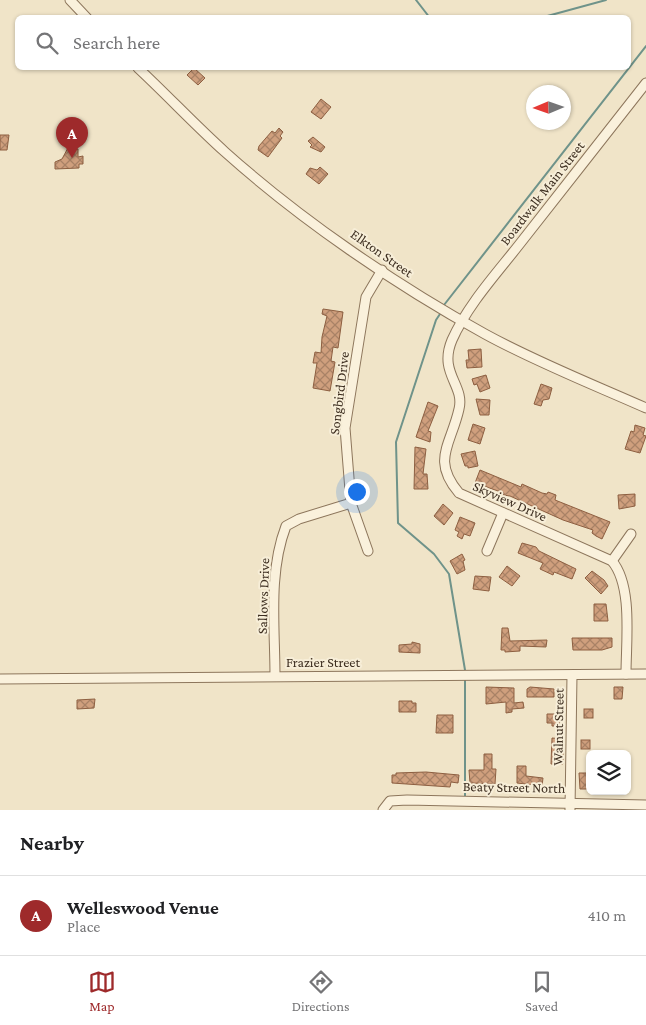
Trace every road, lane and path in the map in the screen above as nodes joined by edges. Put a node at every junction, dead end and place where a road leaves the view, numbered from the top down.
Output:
1 (70, 0) edge
2 (85, 15) edge
3 (140, 70) edge
4 (646, 83) edge
5 (382, 270) junction
6 (463, 322) junction
7 (646, 408) edge
8 (350, 503) junction
9 (502, 513) junction
10 (631, 534) dead end
11 (368, 551) dead end
12 (487, 551) dead end
13 (612, 561) junction
14 (572, 674) junction
15 (626, 674) junction
16 (646, 674) edge
17 (275, 676) junction
18 (0, 678) edge
19 (646, 805) edge
20 (570, 806) edge
21 (383, 808) edge

1 - 2 street
3 - 5 street, Elkton Street
4 - 6 street, Boardwalk Main Street
5 - 6 street, Elkton Street
5 - 8 street, Songbird Drive
6 - 7 street, Elkton Street
6 - 9 street, Skyview Drive
8 - 11 street, Songbird Drive
8 - 17 street, Sallows Drive
9 - 12 street
9 - 13 street, Skyview Drive
10 - 13 street
13 - 15 street
14 - 15 street, Frazier Street
14 - 17 street, Frazier Street
14 - 20 street, Walnut Street
15 - 16 street, Frazier Street
17 - 18 street, Frazier Street
19 - 20 street, Beaty Street North
20 - 21 street, Beaty Street North

